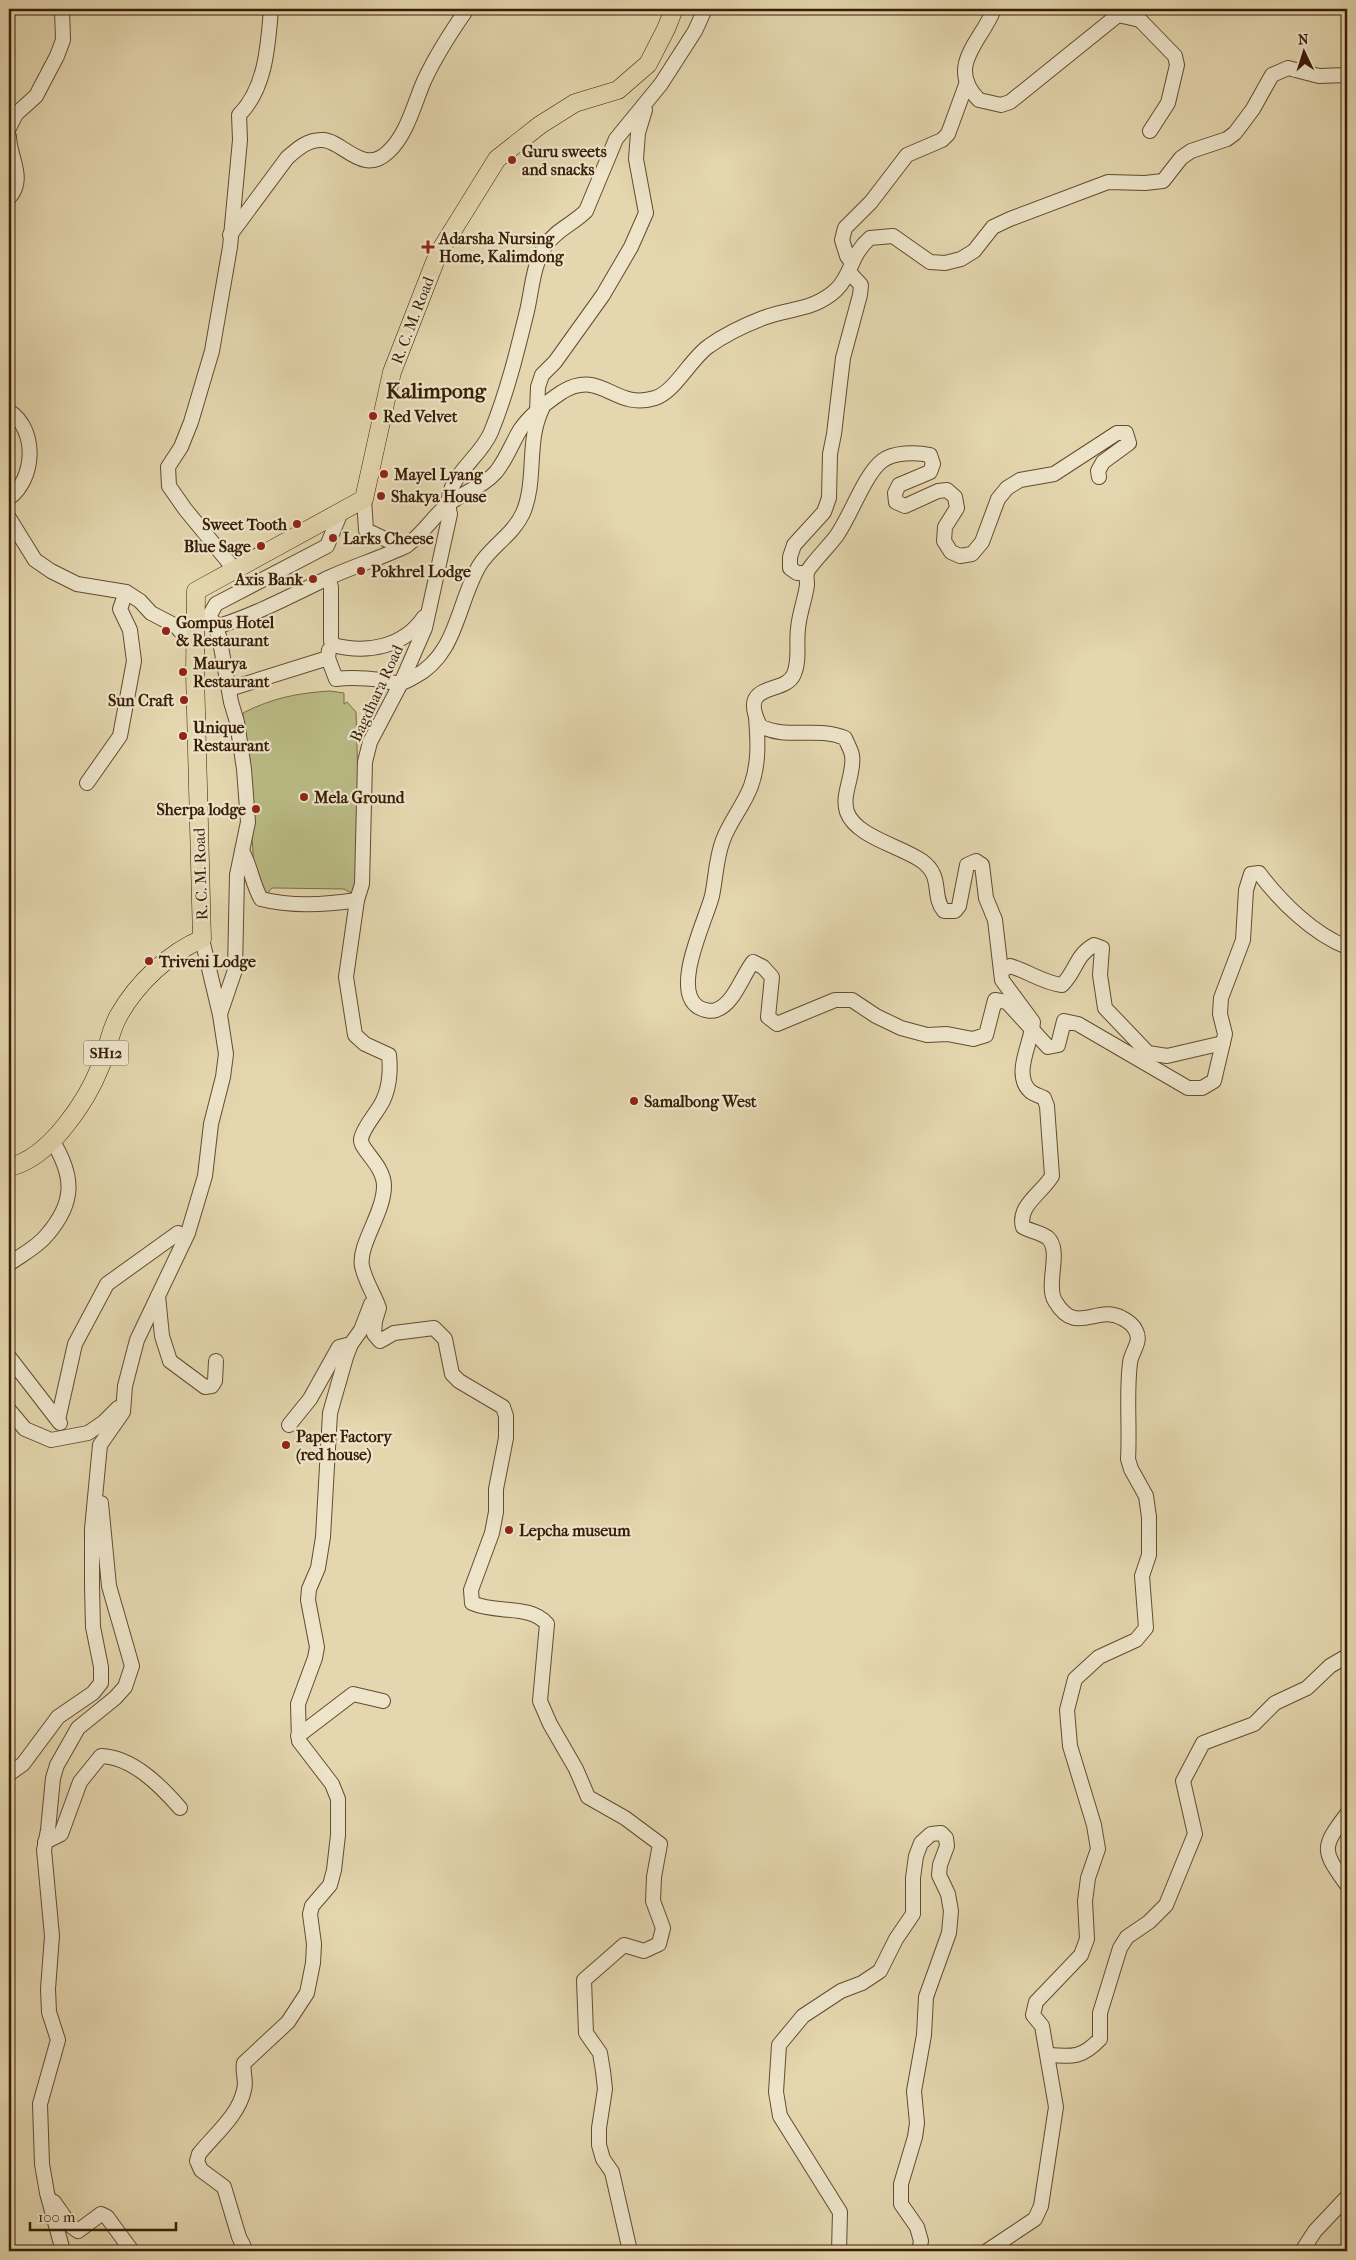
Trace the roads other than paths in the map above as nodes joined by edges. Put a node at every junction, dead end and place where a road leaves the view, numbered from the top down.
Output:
1 (62, 9) edge
2 (271, 9) edge
3 (467, 9) edge
4 (674, 9) edge
5 (705, 9) edge
6 (994, 9) edge
7 (1347, 75) edge
8 (967, 82) junction
9 (648, 103) junction
10 (9, 128) edge
11 (1150, 131) dead end
12 (9, 137) edge
13 (9, 198) edge
14 (230, 235) junction
15 (850, 267) junction
16 (540, 409) junction
17 (9, 411) edge
18 (1099, 477) dead end
19 (9, 498) edge
20 (364, 499) junction
21 (448, 505) junction
22 (340, 512) junction
23 (9, 518) edge
24 (406, 546) junction
25 (235, 570) junction
26 (806, 573) junction
27 (328, 578) junction
28 (126, 592) junction
29 (430, 608) junction
30 (202, 623) junction
31 (331, 641) junction
32 (328, 658) junction
33 (401, 684) junction
34 (229, 689) junction
35 (756, 718) junction
36 (87, 783) dead end
37 (242, 851) junction
38 (357, 900) junction
39 (202, 939) junction
40 (1347, 946) edge
41 (1001, 970) junction
42 (220, 1015) junction
43 (1033, 1030) junction
44 (1223, 1042) junction
45 (52, 1140) junction
46 (9, 1167) edge
47 (178, 1233) dead end
48 (9, 1264) edge
49 (372, 1291) junction
50 (158, 1296) junction
51 (351, 1344) junction
52 (9, 1357) edge
53 (216, 1361) dead end
54 (125, 1396) junction
55 (9, 1410) edge
56 (58, 1420) junction
57 (289, 1425) dead end
58 (68, 1436) junction
59 (97, 1470) junction
60 (1347, 1656) edge
61 (383, 1701) dead end
62 (298, 1736) junction
63 (9, 1774) edge
64 (180, 1808) dead end
65 (1347, 1814) edge
66 (45, 1842) junction
67 (1347, 1884) edge
68 (1048, 2055) junction
69 (47, 2194) junction
70 (1347, 2197) edge
71 (988, 2250) edge
72 (64, 2251) edge
73 (132, 2251) edge
74 (246, 2251) edge
75 (630, 2251) edge
76 (839, 2251) edge
77 (919, 2251) edge
78 (1004, 2251) edge
79 (1302, 2251) edge

1 - 10 street
2 - 14 street
3 - 14 street
4 - 20 main road, R. C. M. Road
5 - 9 street
6 - 8 street
7 - 15 street
8 - 11 street
8 - 15 street
9 - 16 street
9 - 21 street
12 - 13 street
14 - 25 street
15 - 16 street
15 - 26 street
16 - 21 street
16 - 33 street
17 - 19 street
18 - 26 street
20 - 22 main road, R. C. M. Road
20 - 24 street
21 - 24 street
21 - 29 street, Bagdhara Road
22 - 25 main road, R. C. M. Road
22 - 30 street
23 - 28 street
24 - 27 street
25 - 30 main road, R. C. M. Road
26 - 35 street
27 - 30 street
27 - 31 street
28 - 30 street
28 - 36 street
29 - 31 street
29 - 33 street, Bagdhara Road
30 - 34 street
30 - 39 main road, R. C. M. Road
31 - 32 street
32 - 33 street
32 - 34 street
33 - 38 street, Bagdhara Road
34 - 37 street
35 - 41 street
35 - 43 street
37 - 38 street
37 - 42 street
38 - 49 street, Bagdhara Road
39 - 42 street
39 - 45 main road, SH12
40 - 44 street
41 - 43 street
41 - 44 street
42 - 50 street
43 - 44 street
43 - 68 street
45 - 46 main road, SH12
45 - 48 street
47 - 56 street
49 - 51 street
49 - 75 street
50 - 53 street
50 - 54 street
51 - 57 street
51 - 62 street
52 - 56 street
54 - 58 street
54 - 59 street
55 - 58 street
56 - 58 street
59 - 63 street
59 - 66 street
60 - 68 street
61 - 62 street
62 - 74 street
64 - 66 street
65 - 67 street
66 - 69 street
68 - 71 street
69 - 72 street
69 - 73 street
70 - 79 street
71 - 78 street
76 - 77 street

